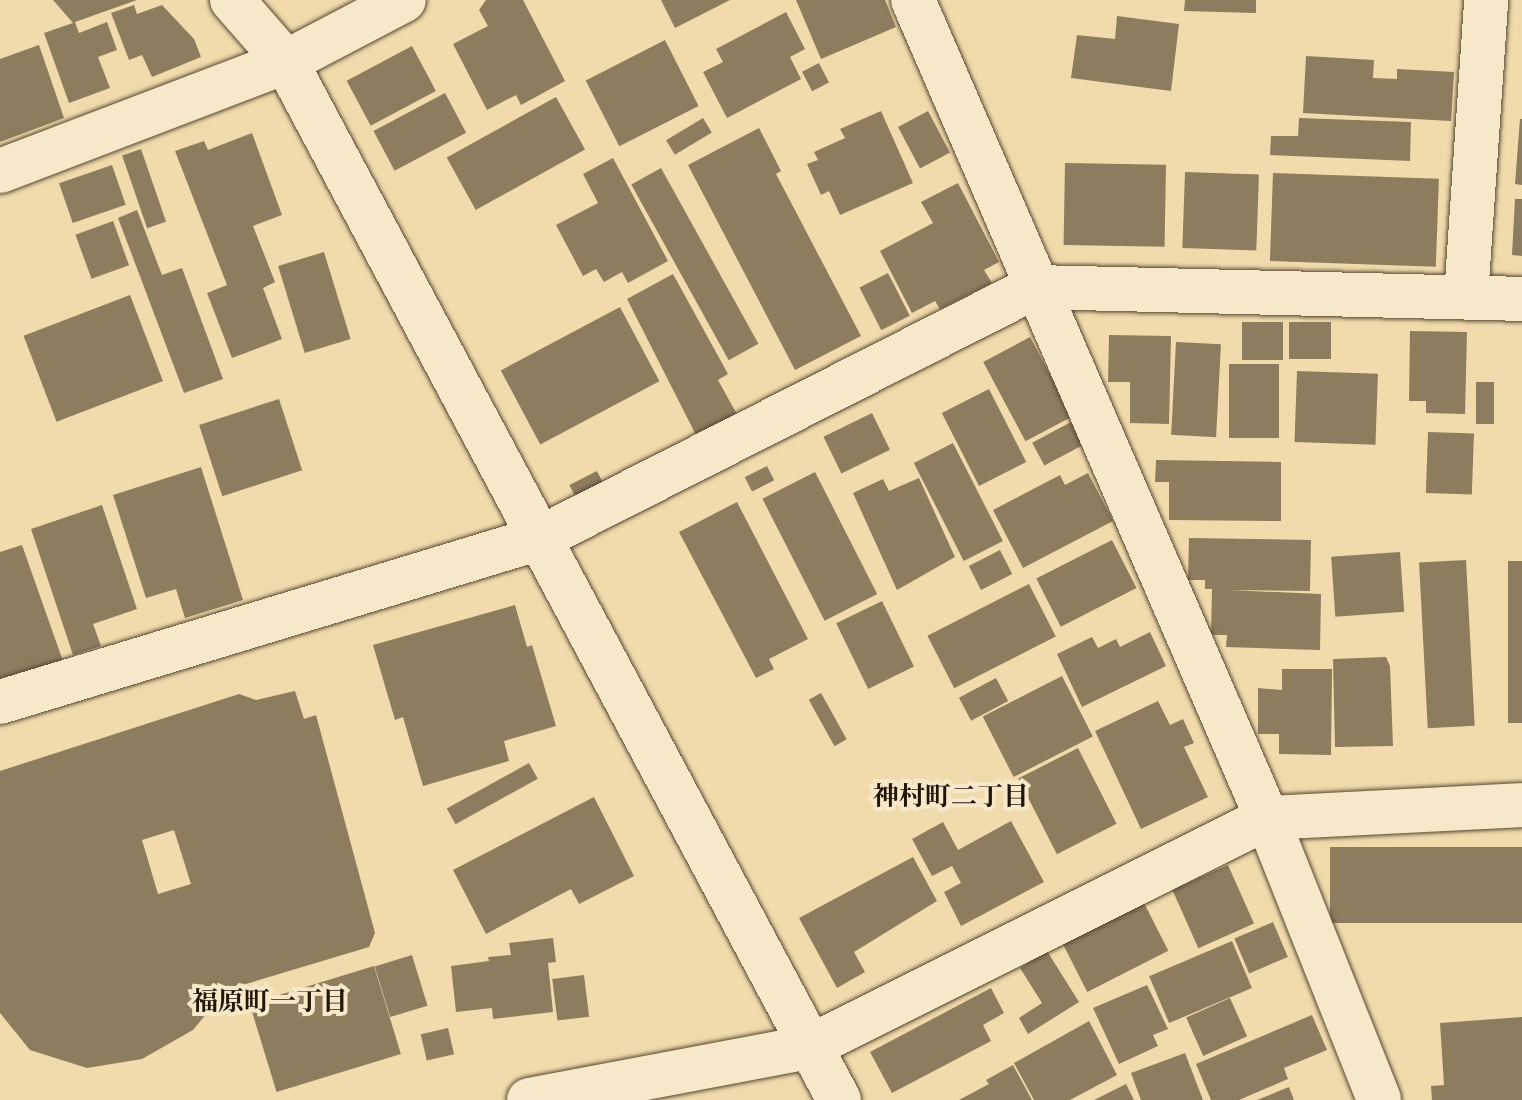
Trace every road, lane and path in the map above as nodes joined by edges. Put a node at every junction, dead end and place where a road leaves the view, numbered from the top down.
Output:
1 (232, 0) edge
2 (404, 0) edge
3 (913, 0) edge
4 (1486, 0) edge
5 (286, 62) junction
6 (0, 171) edge
7 (1035, 287) junction
8 (1466, 297) junction
9 (1522, 299) edge
10 (540, 538) junction
11 (0, 702) edge
12 (1522, 805) edge
13 (1267, 818) junction
14 (809, 1047) junction
15 (529, 1100) edge
16 (839, 1100) edge
17 (1379, 1100) edge

1 - 5 street
2 - 5 street
3 - 7 street
4 - 8 street
5 - 6 street
5 - 10 street
7 - 8 street
7 - 10 street
7 - 13 street
8 - 9 street
10 - 11 street
10 - 14 street
12 - 13 street
13 - 14 street
13 - 17 street
14 - 15 street
14 - 16 street

